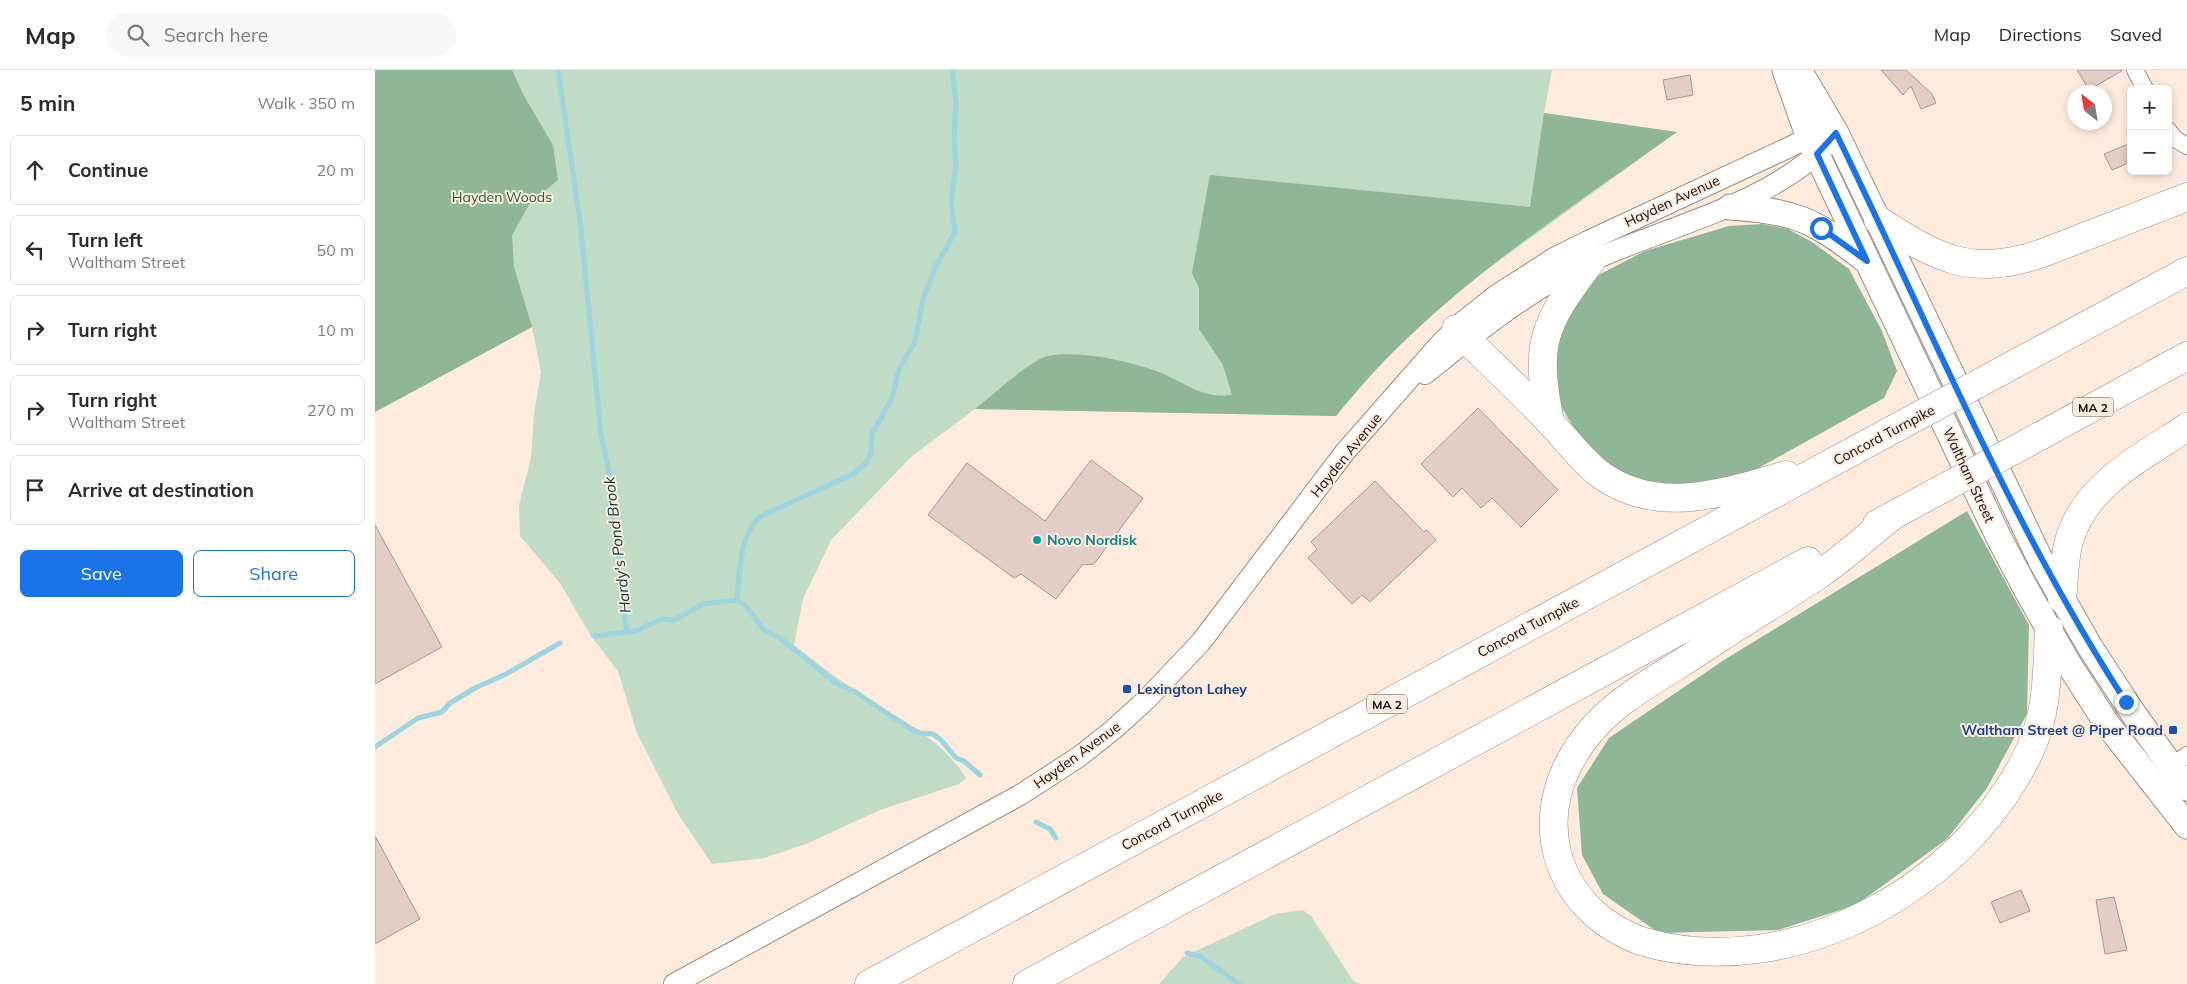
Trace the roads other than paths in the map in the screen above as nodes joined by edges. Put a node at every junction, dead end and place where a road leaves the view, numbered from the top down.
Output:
1 (1785, 70) edge
2 (1799, 70) edge
3 (2135, 70) edge
4 (2143, 85) edge
5 (1836, 133) junction
6 (2172, 135) edge
7 (1813, 146) junction
8 (2187, 146) edge
9 (2187, 197) edge
10 (1730, 207) junction
11 (1878, 220) junction
12 (1591, 261) junction
13 (1867, 261) junction
14 (2187, 271) edge
15 (1461, 334) junction
16 (2187, 356) edge
17 (1550, 422) junction
18 (2187, 427) edge
19 (1840, 459) junction
20 (1894, 515) junction
21 (2062, 599) junction
22 (2049, 629) junction
23 (2179, 760) edge
24 (2150, 781) junction
25 (2187, 788) edge
26 (2187, 826) edge
27 (674, 984) edge
28 (869, 984) edge
29 (1027, 984) edge

1 - 7 main road, Waltham Street
2 - 5 main road, Waltham Street
3 - 4 street
5 - 7 street
5 - 11 main road, Waltham Street
6 - 8 street
7 - 10 street, Hayden Avenue
7 - 13 main road, Waltham Street
7 - 15 street, Hayden Avenue
9 - 11 highway
10 - 12 street, Hayden Avenue
10 - 13 main road
11 - 21 main road, Waltham Street
12 - 15 street, Hayden Avenue
12 - 17 highway
13 - 22 main road, Waltham Street
14 - 19 highway, Concord Turnpike / MA 2, bridge
15 - 17 highway
15 - 27 street, Hayden Avenue
16 - 20 highway, MA 2, bridge
17 - 19 highway
18 - 21 highway
19 - 28 highway, Concord Turnpike / MA 2
20 - 22 highway
20 - 29 highway, MA 2
21 - 23 main road, Waltham Street
22 - 24 main road, Waltham Street
23 - 24 main road
23 - 25 main road, Waltham Street
24 - 26 main road, Waltham Street

